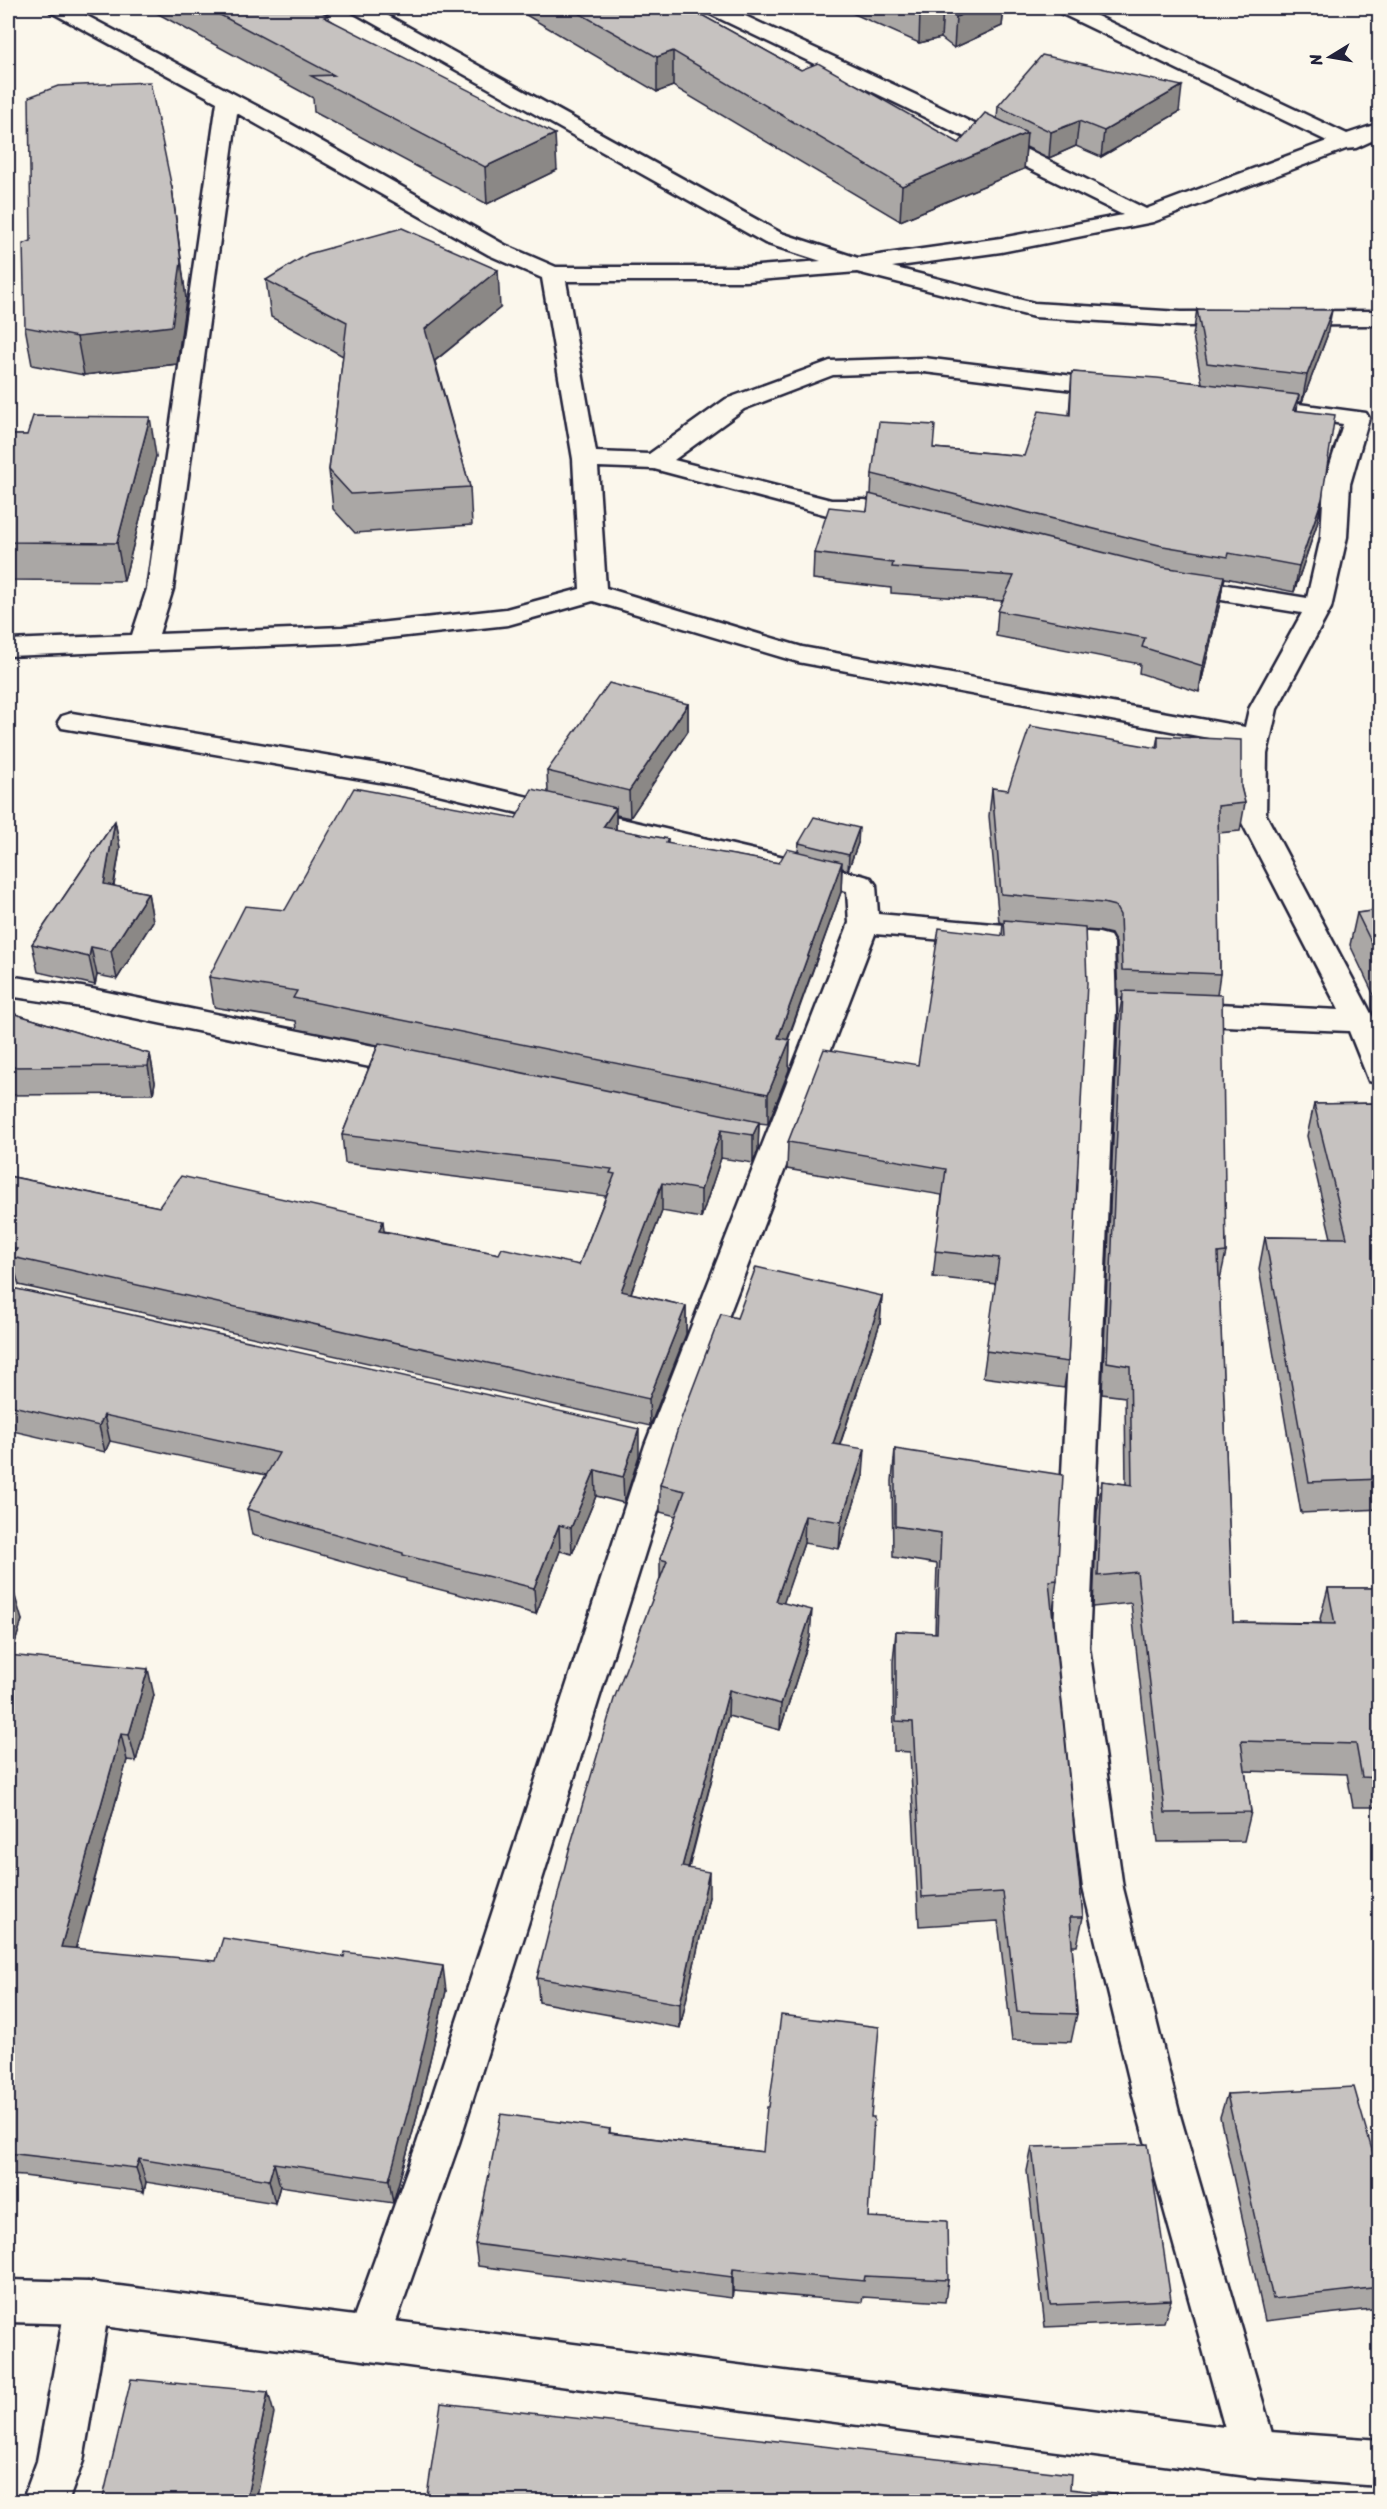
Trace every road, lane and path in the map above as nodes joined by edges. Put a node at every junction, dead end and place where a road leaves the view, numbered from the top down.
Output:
1 (58, 8) edge
2 (360, 8) edge
3 (713, 8) edge
4 (1065, 8) edge
5 (228, 99) junction
6 (1380, 129) edge
7 (1348, 143) junction
8 (1145, 217) junction
9 (857, 265) junction
10 (553, 274) junction
11 (1380, 318) edge
12 (1135, 391) edge
13 (1263, 407) edge
14 (585, 459) junction
15 (654, 462) junction
16 (933, 525) edge
17 (1159, 582) edge
18 (593, 593) junction
19 (1318, 608) junction
20 (143, 643) junction
21 (8, 648) edge
22 (72, 722) dead end
23 (1256, 738) junction
24 (864, 923) junction
25 (8, 986) edge
26 (1125, 1011) junction
27 (1360, 1021) junction
28 (443, 1072) edge
29 (1380, 1073) edge
30 (627, 1437) edge
31 (662, 1446) junction
32 (8, 2301) edge
33 (88, 2303) junction
34 (368, 2339) junction
35 (1254, 2454) junction
36 (1380, 2463) edge
37 (45, 2502) edge

1 - 5 street
2 - 9 street
3 - 8 street
4 - 7 street
5 - 10 street
5 - 20 street
6 - 7 street
7 - 8 street
8 - 9 street
9 - 10 street
9 - 11 street
10 - 14 street
12 - 15 street
13 - 19 street
14 - 15 street
14 - 18 street
15 - 16 street
17 - 19 street
18 - 20 street
18 - 23 street
19 - 23 street
20 - 21 street
22 - 24 street
23 - 27 street
24 - 26 street
24 - 31 street
25 - 28 street
26 - 27 street
26 - 35 street
27 - 29 street
30 - 31 street
31 - 34 street
32 - 33 street
33 - 34 street
33 - 37 street
34 - 35 street
35 - 36 street

